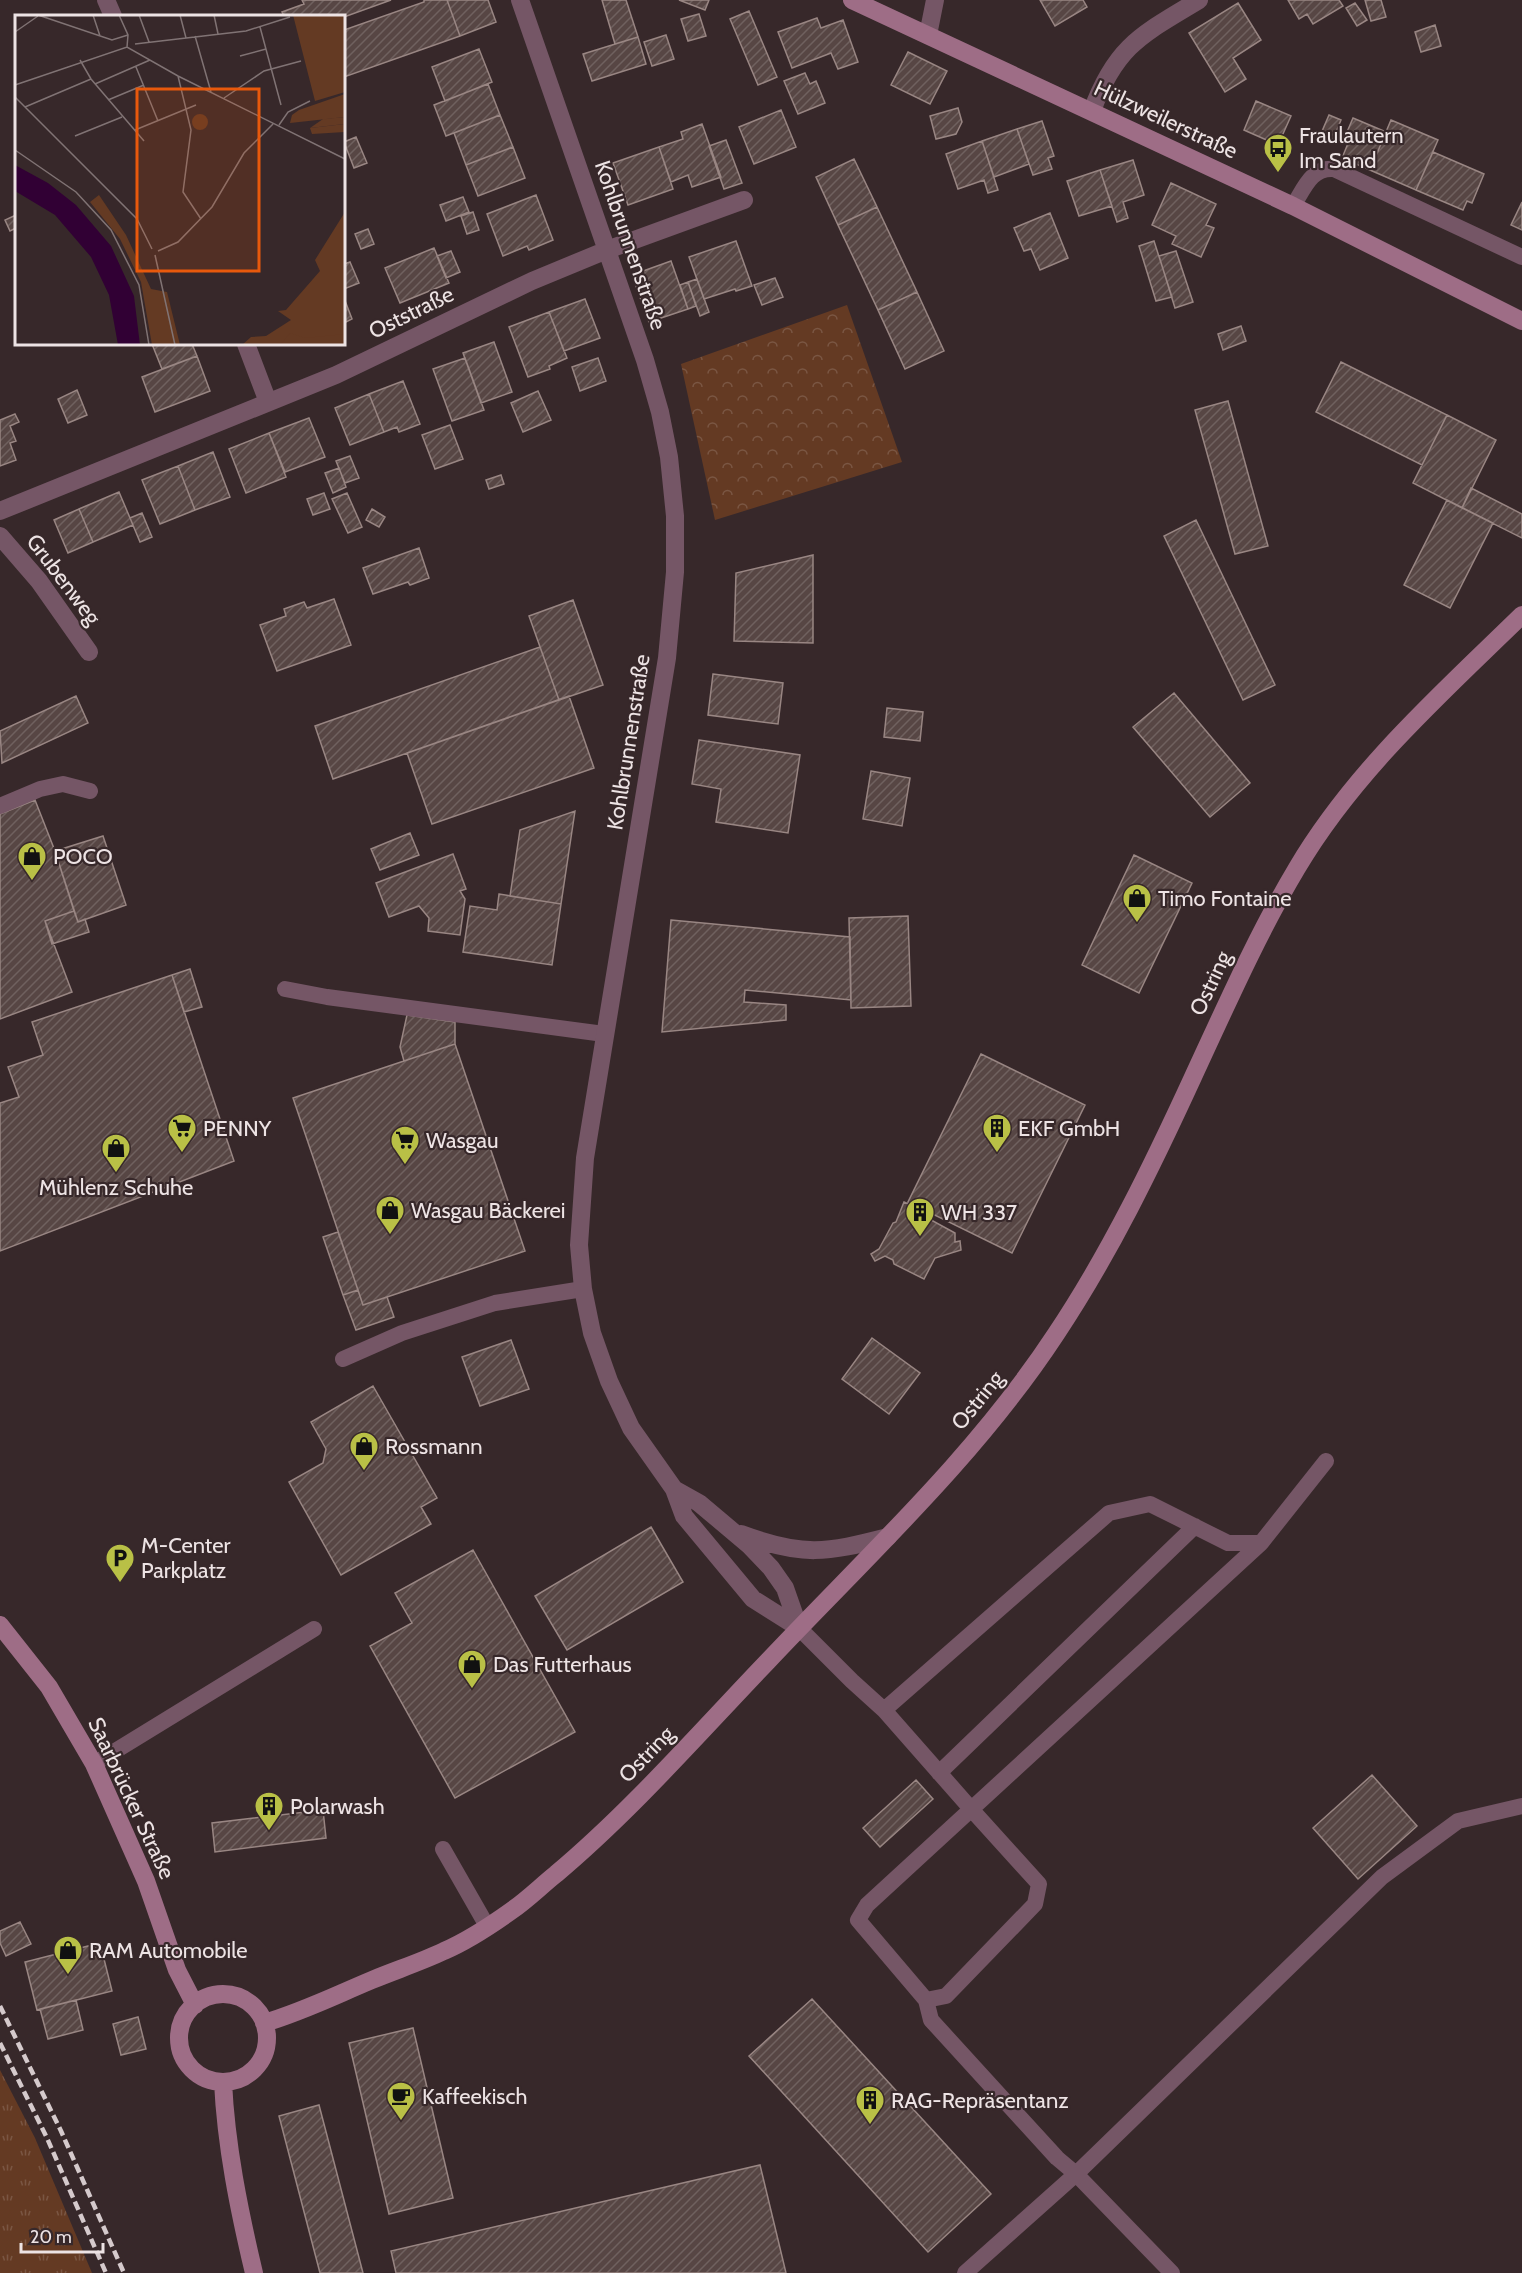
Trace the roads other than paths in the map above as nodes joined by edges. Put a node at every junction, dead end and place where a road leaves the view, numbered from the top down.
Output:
1 (106, 0) edge
2 (520, 0) edge
3 (852, 0) edge
4 (935, 0) edge
5 (1199, 0) edge
6 (113, 15) edge
7 (928, 35) junction
8 (1092, 111) junction
9 (744, 200) dead end
10 (1293, 206) junction
11 (607, 250) junction
12 (1522, 257) edge
13 (1522, 321) edge
14 (246, 345) edge
15 (268, 402) junction
16 (0, 511) edge
17 (0, 536) edge
18 (1522, 615) edge
19 (89, 652) dead end
20 (90, 791) dead end
21 (0, 806) edge
22 (285, 989) dead end
23 (604, 1034) junction
24 (583, 1289) junction
25 (343, 1359) dead end
26 (1326, 1461) dead end
27 (674, 1489) junction
28 (1195, 1526) junction
29 (731, 1530) junction
30 (888, 1537) junction
31 (1261, 1543) junction
32 (0, 1625) edge
33 (799, 1628) junction
34 (314, 1629) dead end
35 (884, 1710) junction
36 (94, 1764) junction
37 (939, 1773) junction
38 (1522, 1806) edge
39 (972, 1810) junction
40 (443, 1849) dead end
41 (488, 1926) junction
42 (926, 2001) junction
43 (195, 2005) junction
44 (264, 2023) junction
45 (224, 2082) junction
46 (1076, 2174) junction
47 (254, 2273) edge
48 (965, 2273) edge
49 (1172, 2273) edge

1 - 6 street
2 - 11 street, Kohlbrunnenstraße
3 - 7 street, Hülzweilerstraße
4 - 7 street
5 - 8 street
7 - 8 street, Hülzweilerstraße
8 - 10 street, Hülzweilerstraße
9 - 11 street, Oststraße
10 - 12 lane
10 - 13 street, Hülzweilerstraße
11 - 15 street, Oststraße
11 - 23 street, Kohlbrunnenstraße
14 - 15 street
15 - 16 street, Oststraße
17 - 19 street, Grubenweg
18 - 30 street, Ostring
20 - 21 lane
22 - 23 lane
23 - 24 street, Kohlbrunnenstraße
24 - 25 lane
24 - 27 street, Kohlbrunnenstraße
26 - 31 lane
27 - 29 street, Kohlbrunnenstraße
27 - 33 street, Kohlbrunnenstraße
28 - 31 lane
28 - 35 lane
28 - 37 lane
29 - 30 street, Kohlbrunnenstraße
29 - 33 street, Kohlbrunnenstraße
30 - 33 street, Ostring
31 - 39 lane
32 - 36 street, Saarbrücker Straße
33 - 35 lane
33 - 41 street, Ostring
34 - 36 lane
35 - 37 lane
36 - 43 street, Saarbrücker Straße
37 - 39 lane
38 - 46 lane
39 - 42 lane
39 - 42 lane
40 - 41 lane
41 - 44 street, Ostring
42 - 46 lane
43 - 44 street
43 - 45 street
44 - 45 street
45 - 47 street
46 - 48 lane
46 - 49 lane

